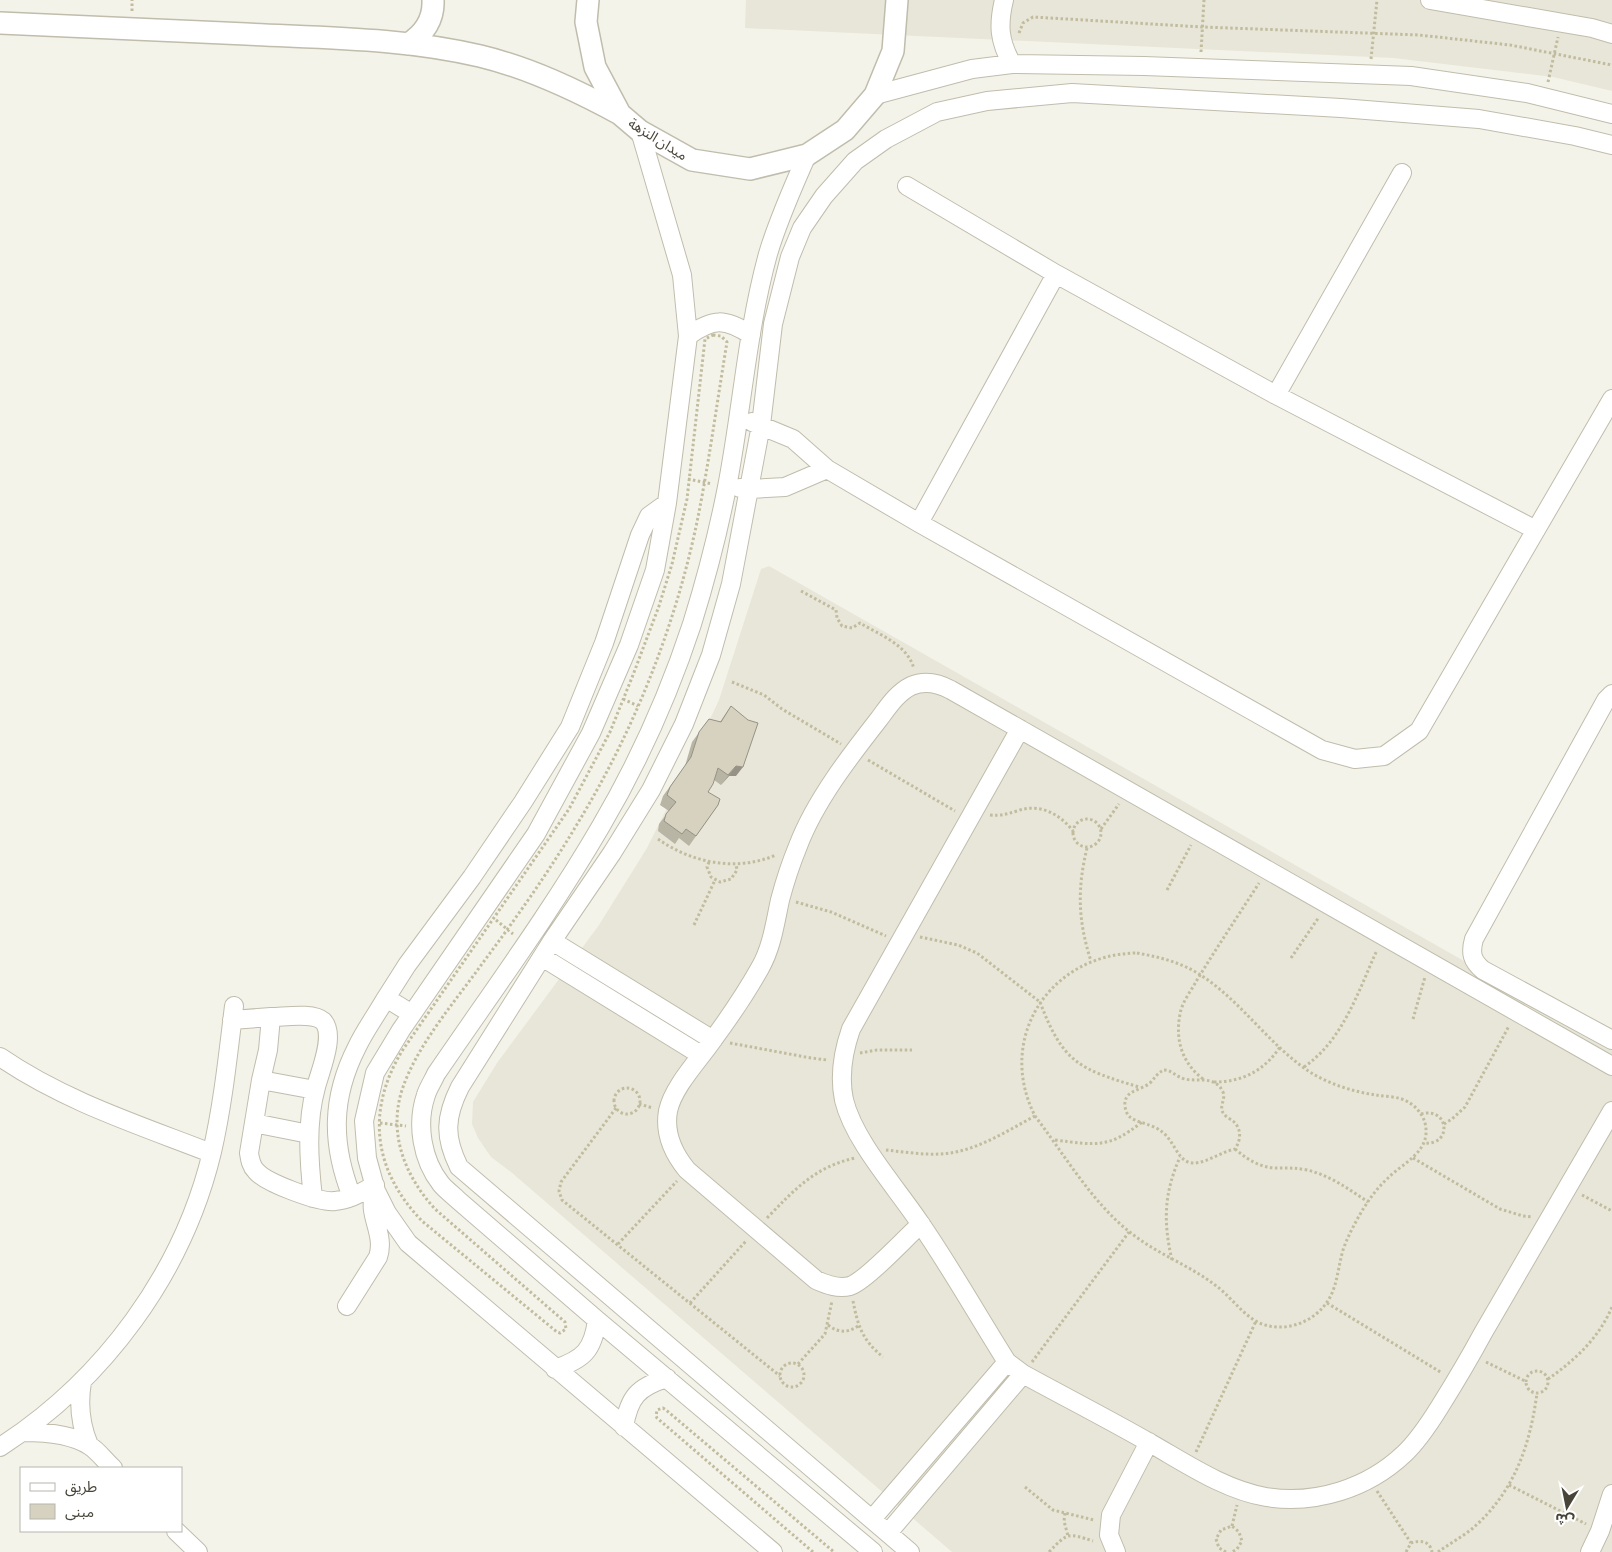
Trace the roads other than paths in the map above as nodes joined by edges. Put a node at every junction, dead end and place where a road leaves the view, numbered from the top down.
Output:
1 (433, 0) edge
2 (588, 0) edge
3 (897, 0) edge
4 (1004, 0) edge
5 (1430, 0) edge
6 (0, 23) edge
7 (1612, 34) edge
8 (408, 44) junction
9 (1012, 64) junction
10 (875, 95) junction
11 (620, 114) junction
12 (1612, 114) edge
13 (640, 131) junction
14 (1612, 145) edge
15 (807, 155) junction
16 (1402, 173) dead end
17 (907, 186) dead end
18 (1056, 274) junction
19 (751, 335) junction
20 (688, 336) junction
21 (1276, 395) junction
22 (1612, 399) edge
23 (738, 419) junction
24 (761, 425) junction
25 (827, 469) junction
26 (727, 486) junction
27 (750, 489) junction
28 (667, 503) junction
29 (919, 523) junction
30 (1536, 530) junction
31 (1612, 694) edge
32 (1020, 729) junction
33 (552, 941) junction
34 (542, 957) junction
35 (386, 998) junction
36 (412, 1014) junction
37 (270, 1017) junction
38 (713, 1040) junction
39 (1612, 1040) edge
40 (701, 1055) junction
41 (0, 1058) edge
42 (1612, 1066) edge
43 (261, 1080) junction
44 (315, 1090) junction
45 (1612, 1111) edge
46 (254, 1123) junction
47 (310, 1134) junction
48 (211, 1153) junction
49 (376, 1188) junction
50 (352, 1197) junction
51 (313, 1198) junction
52 (921, 1224) junction
53 (347, 1306) dead end
54 (597, 1320) junction
55 (1007, 1362) junction
56 (556, 1369) junction
57 (1023, 1374) junction
58 (667, 1378) junction
59 (82, 1382) junction
60 (624, 1427) junction
61 (23, 1432) junction
62 (1150, 1442) junction
63 (89, 1445) junction
64 (0, 1447) edge
65 (112, 1467) edge
66 (899, 1487) junction
67 (1612, 1494) edge
68 (915, 1501) junction
69 (872, 1519) junction
70 (177, 1532) edge
71 (888, 1533) junction
72 (1114, 1549) edge
73 (198, 1552) edge
74 (773, 1552) edge
75 (873, 1552) edge
76 (910, 1552) edge
77 (1590, 1552) edge

1 - 8 street
2 - 11 street, ميدان النزهة
3 - 10 street, ميدان النزهة
4 - 9 street
5 - 7 street
6 - 8 street
8 - 11 street
9 - 10 street
9 - 12 street
10 - 15 street, ميدان النزهة
11 - 13 street, ميدان النزهة
13 - 15 street, ميدان النزهة
13 - 20 street
14 - 24 street
15 - 19 street
16 - 21 street
17 - 18 street
18 - 21 street
18 - 29 street
19 - 20 street
19 - 23 street
20 - 28 street
21 - 30 street
22 - 30 street
23 - 24 street
23 - 26 street
24 - 25 street
24 - 27 street
25 - 27 street
25 - 29 street
26 - 27 street
26 - 54 street
27 - 33 street
28 - 35 street
28 - 36 street
29 - 30 street
31 - 39 street
32 - 38 street
32 - 42 street
32 - 52 street
33 - 34 street
33 - 38 street
34 - 40 street
34 - 69 street
35 - 36 street
35 - 50 street
36 - 49 street
37 - 43 street
37 - 44 street
37 - 48 street
38 - 40 street
40 - 52 street
41 - 48 street
43 - 44 street
43 - 46 street
44 - 47 street
45 - 62 street
46 - 47 street
46 - 51 street
47 - 51 street
48 - 59 street
49 - 50 street
49 - 53 street
49 - 56 street
50 - 51 street
52 - 55 street
54 - 56 street
54 - 58 street
55 - 57 street
55 - 66 street
56 - 60 street
57 - 62 street
57 - 68 street
58 - 60 street
58 - 75 street
59 - 61 street
59 - 63 street
60 - 74 street
61 - 63 street
61 - 64 street
62 - 72 street
63 - 65 street
66 - 68 street
66 - 69 street
67 - 77 street
68 - 71 street
69 - 71 street
70 - 73 street
71 - 76 street

